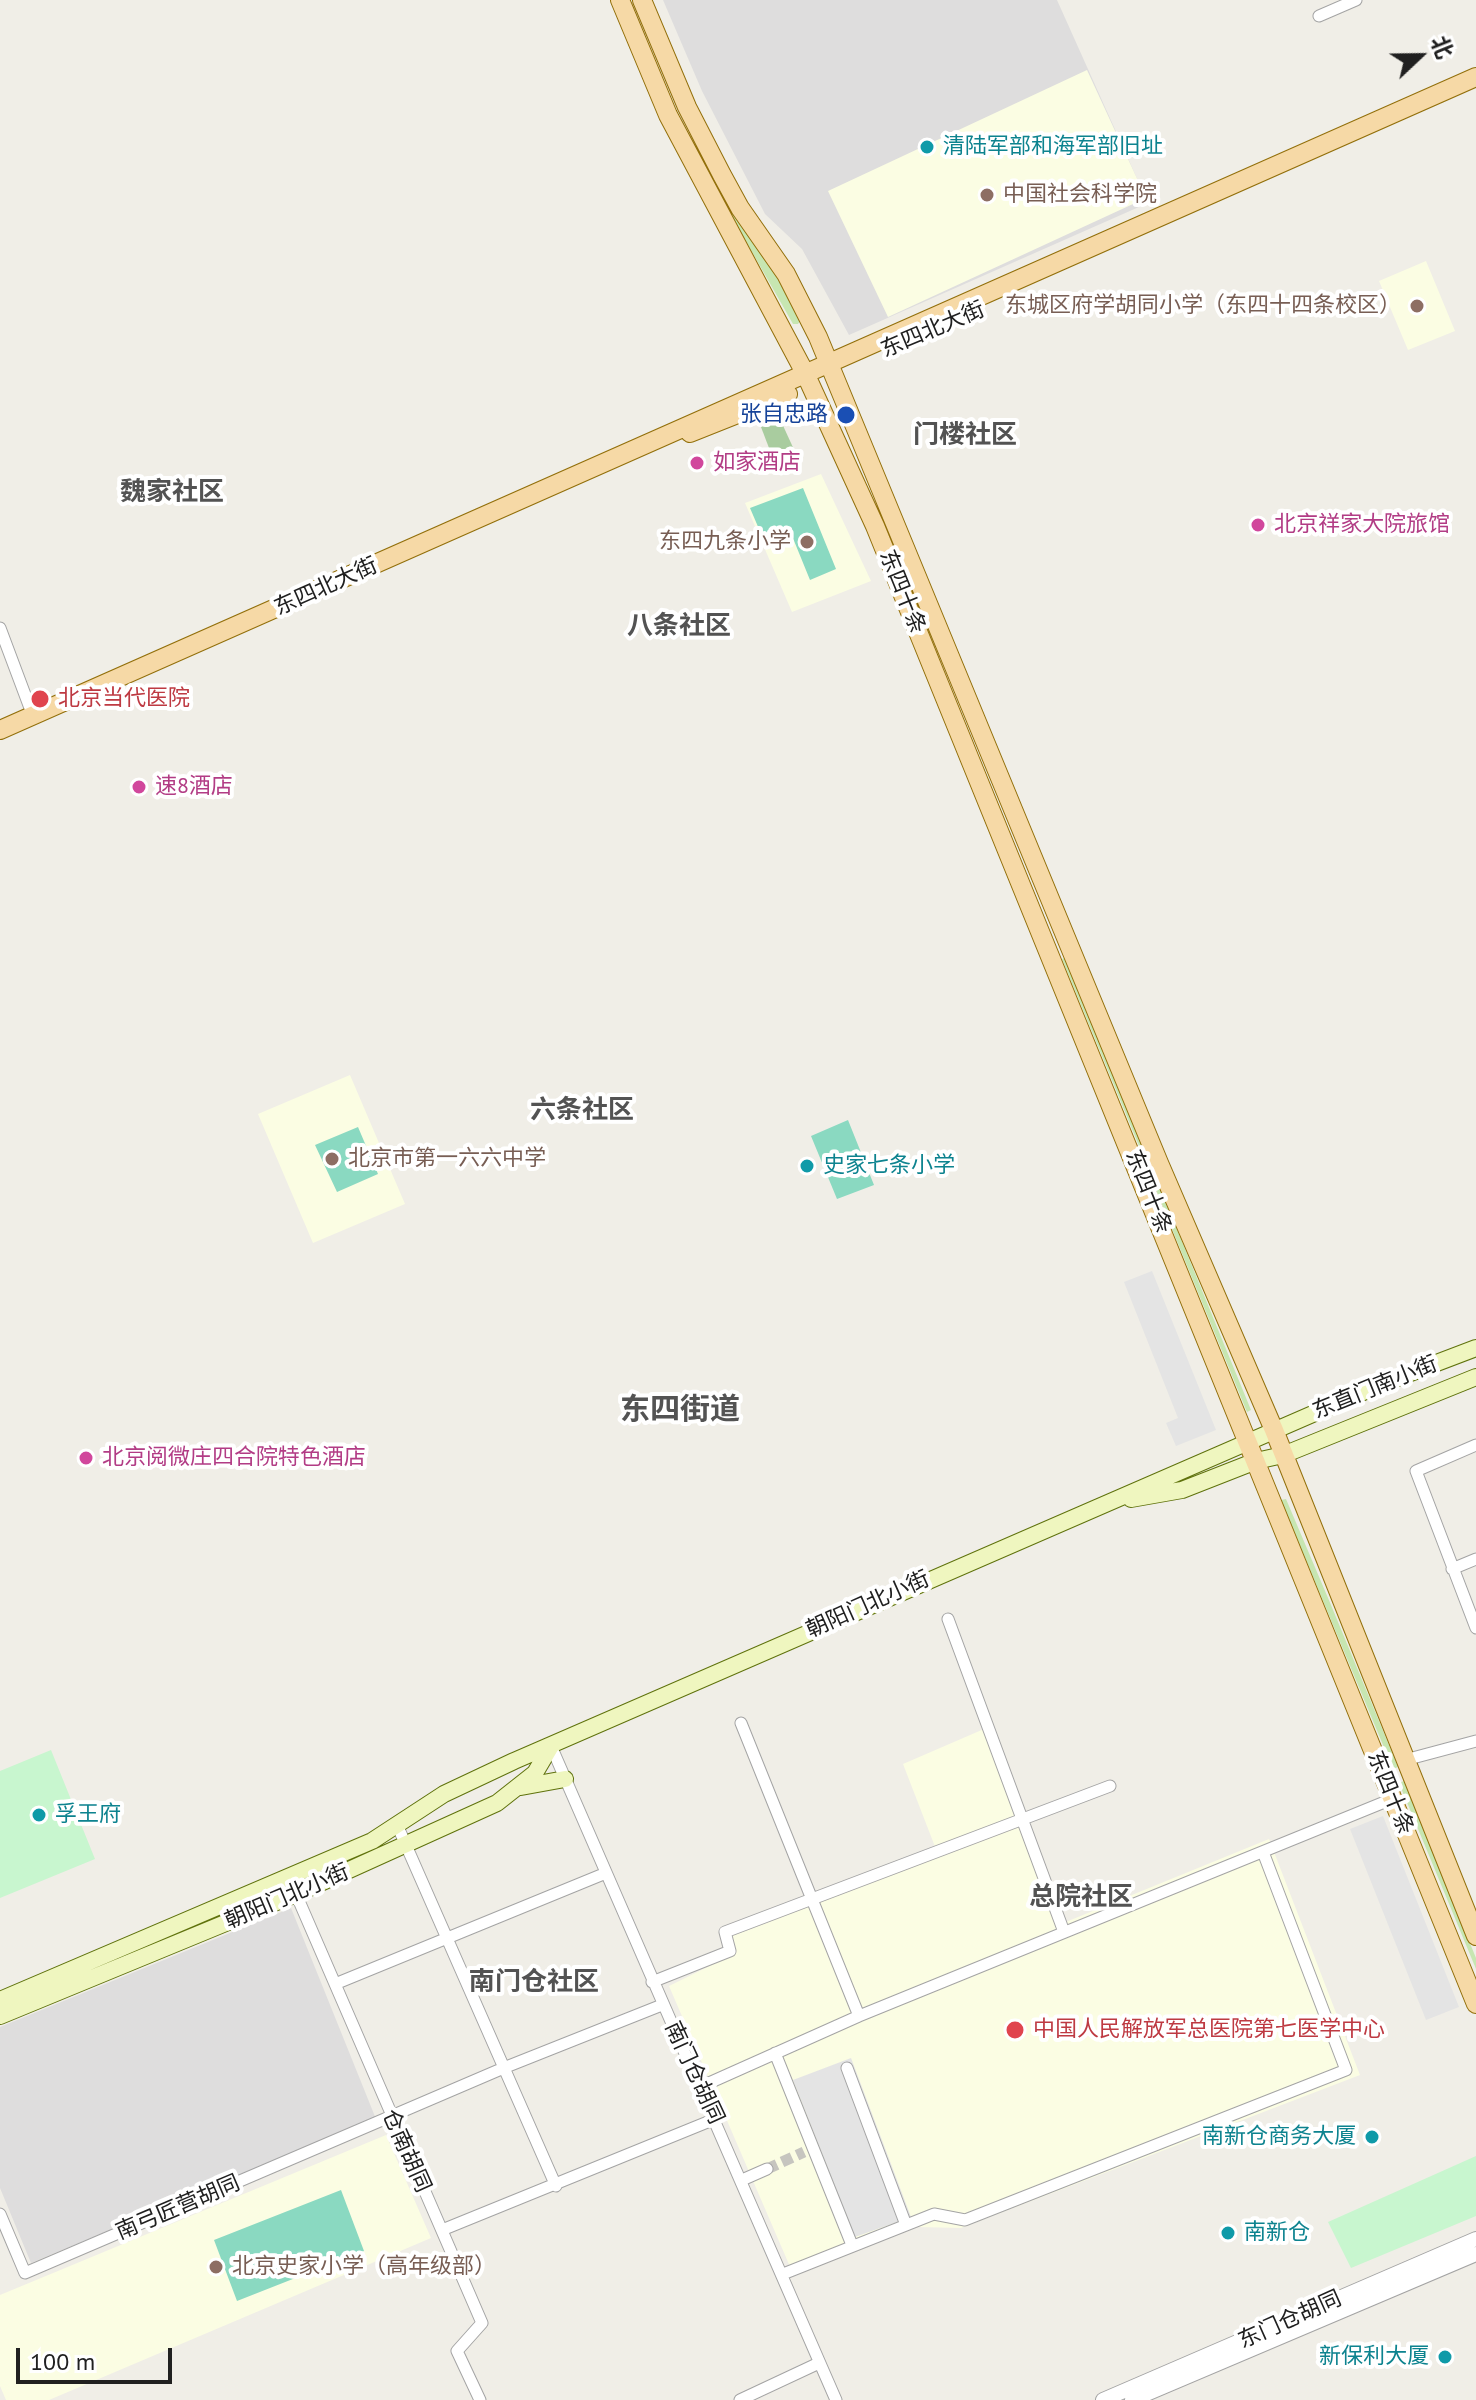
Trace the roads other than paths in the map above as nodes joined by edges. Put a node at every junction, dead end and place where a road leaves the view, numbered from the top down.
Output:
1 (620, 0) edge
2 (642, 0) edge
3 (1356, 0) edge
4 (1319, 16) dead end
5 (1476, 77) edge
6 (832, 368) junction
7 (808, 378) junction
8 (0, 628) edge
9 (33, 716) junction
10 (0, 730) edge
11 (1476, 1348) edge
12 (1476, 1377) edge
13 (1274, 1430) junction
14 (1249, 1441) junction
15 (1476, 1445) edge
16 (1283, 1455) junction
17 (1256, 1461) junction
18 (1098, 1506) junction
19 (1476, 1559) edge
20 (1452, 1569) junction
21 (948, 1619) dead end
22 (1476, 1628) edge
23 (741, 1723) dead end
24 (1476, 1741) edge
25 (551, 1746) junction
26 (1405, 1760) junction
27 (565, 1779) junction
28 (1110, 1786) dead end
29 (520, 1788) junction
30 (1392, 1799) junction
31 (1022, 1818) junction
32 (398, 1827) junction
33 (407, 1844) junction
34 (1263, 1852) junction
35 (606, 1873) junction
36 (296, 1894) junction
37 (813, 1896) junction
38 (1064, 1932) junction
39 (1476, 1936) edge
40 (449, 1938) junction
41 (652, 1982) junction
42 (335, 1984) junction
43 (0, 2000) edge
44 (1476, 2004) edge
45 (662, 2005) junction
46 (0, 2016) edge
47 (859, 2016) junction
48 (775, 2053) junction
49 (506, 2067) junction
50 (847, 2068) dead end
51 (700, 2087) junction
52 (391, 2118) junction
53 (715, 2119) junction
54 (767, 2169) tunnel mouth
55 (742, 2180) junction
56 (556, 2186) junction
57 (0, 2214) edge
58 (906, 2225) junction
59 (442, 2230) junction
60 (1476, 2239) edge
61 (852, 2245) junction
62 (1476, 2254) edge
63 (783, 2274) junction
64 (819, 2363) junction
65 (480, 2400) edge
66 (740, 2400) edge
67 (836, 2400) edge
68 (1103, 2400) edge
69 (1132, 2400) edge

1 - 7 main road
2 - 6 main road
3 - 4 street
5 - 6 main road, 东四北大街
6 - 7 main road, 东四北大街
6 - 13 main road, 东四十条
7 - 9 main road, 东四北大街
7 - 14 main road, 东四十条
8 - 9 street
9 - 10 main road, 东四北大街
11 - 13 main road, 东直门南小街
12 - 16 main road, 东直门南小街
13 - 14 main road, 东直门南小街
13 - 16 main road, 东四十条
14 - 17 main road, 东四十条
14 - 18 main road, 朝阳门北小街
15 - 20 street
16 - 17 main road, 东直门南小街
16 - 26 main road, 东四十条
17 - 18 main road, 朝阳门北小街
17 - 30 main road, 东四十条
18 - 25 main road, 朝阳门北小街
19 - 20 street
20 - 22 street
21 - 31 street
23 - 37 street
24 - 26 street
25 - 27 street, 南门仓胡同
25 - 29 main road, 朝阳门北小街
25 - 32 main road, 朝阳门北小街
26 - 39 main road, 东四十条
27 - 29 main road
27 - 35 street, 南门仓胡同
28 - 31 street
29 - 33 main road, 朝阳门北小街
30 - 34 street
30 - 44 main road, 东四十条
31 - 37 street
31 - 38 street
32 - 33 street
32 - 43 main road, 朝阳门北小街
33 - 36 main road, 朝阳门北小街
33 - 40 street
34 - 38 street
34 - 58 street
35 - 40 street
35 - 41 street, 南门仓胡同
36 - 42 street, 仓南胡同
36 - 46 main road, 朝阳门北小街
37 - 41 street
37 - 47 street
38 - 47 street
40 - 42 street
40 - 49 street
41 - 45 street, 南门仓胡同
42 - 52 street, 仓南胡同
45 - 49 street
45 - 51 street, 南门仓胡同
47 - 48 street
48 - 51 street
48 - 61 street
49 - 52 street
49 - 56 street
50 - 58 street
51 - 53 street, 南门仓胡同
52 - 57 street, 南弓匠营胡同
52 - 59 street, 仓南胡同
53 - 55 street, 南门仓胡同
53 - 56 street
54 - 55 street
55 - 63 street, 南门仓胡同
56 - 59 street
58 - 61 street
59 - 65 street, 仓南胡同
60 - 68 street, 东门仓胡同
61 - 63 street
62 - 69 street, 东门仓胡同
63 - 64 street, 南门仓胡同
64 - 66 street
64 - 67 street, 南门仓胡同

